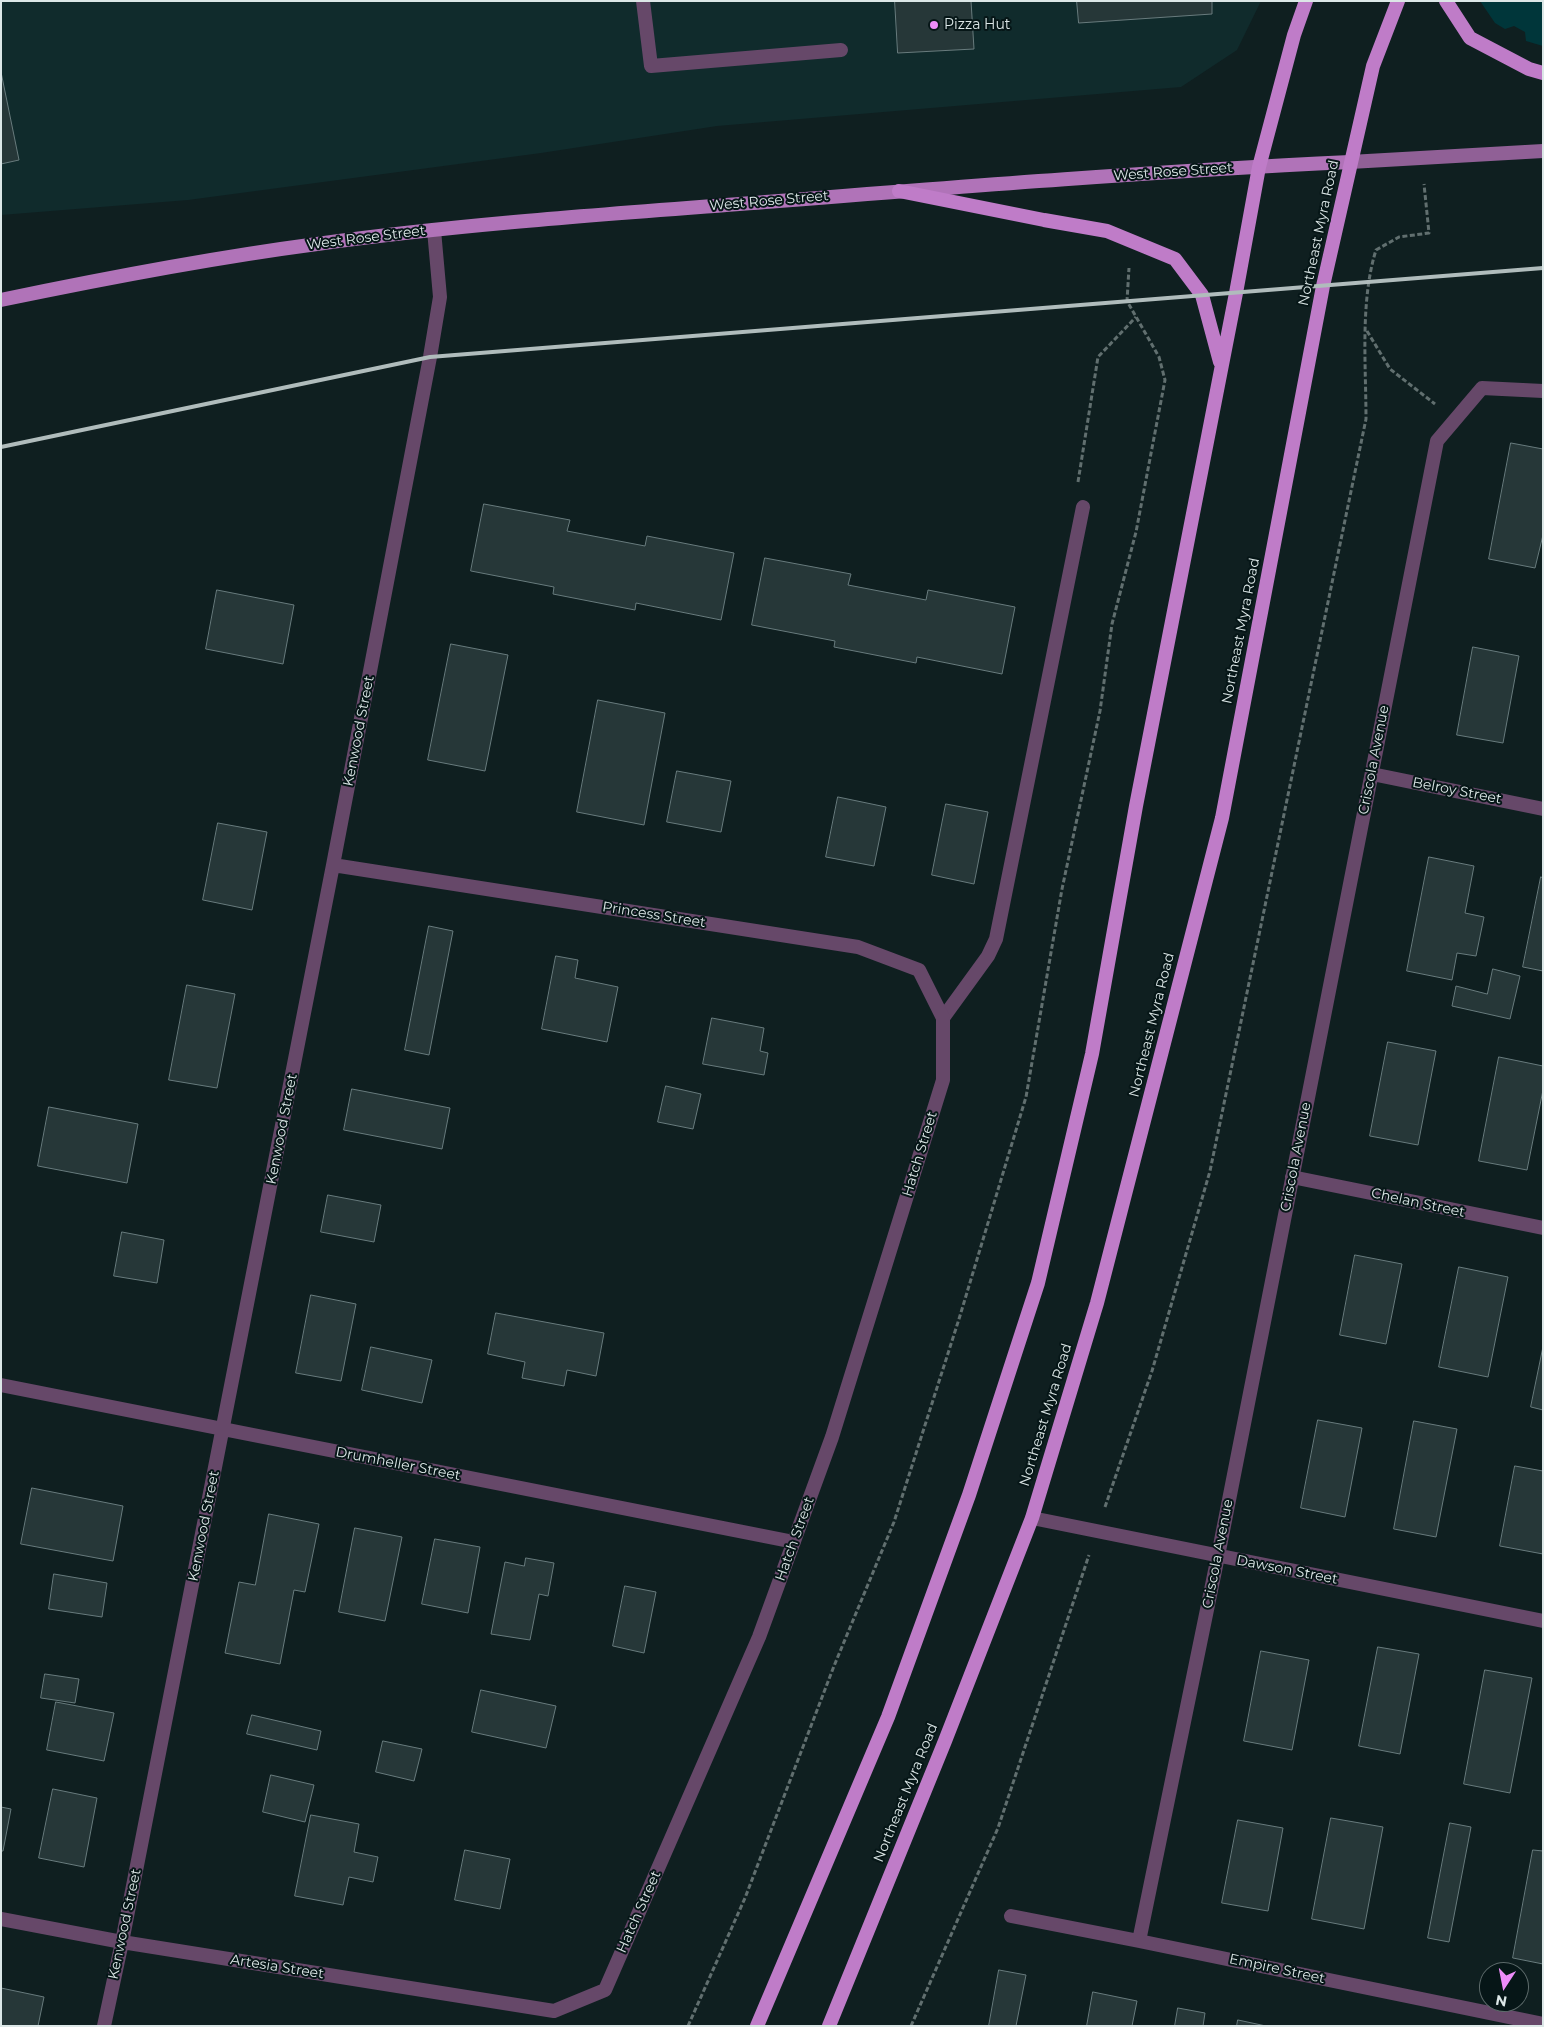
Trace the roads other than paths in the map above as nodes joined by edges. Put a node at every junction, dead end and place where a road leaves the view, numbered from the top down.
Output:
1 (644, 1) edge
2 (1306, 1) edge
3 (1398, 1) edge
4 (1446, 1) edge
5 (841, 50) dead end
6 (1543, 73) edge
7 (1543, 151) edge
8 (1350, 162) junction
9 (1258, 166) junction
10 (899, 191) junction
11 (434, 230) junction
12 (1, 300) edge
13 (1221, 366) junction
14 (1543, 392) edge
15 (1083, 507) road end
16 (1372, 774) junction
17 (1543, 809) edge
18 (334, 865) junction
19 (942, 1018) junction
20 (1292, 1177) junction
21 (1543, 1228) edge
22 (1, 1385) edge
23 (223, 1429) junction
24 (1032, 1518) junction
25 (794, 1542) junction
26 (1218, 1556) junction
27 (1543, 1621) edge
28 (1011, 1916) dead end
29 (1, 1919) edge
30 (1139, 1941) junction
31 (122, 1942) junction
32 (554, 2011) joint
33 (1543, 2024) edge
34 (104, 2026) edge
35 (757, 2026) edge
36 (829, 2026) edge

1 - 5 street
2 - 9 highway
3 - 8 highway, Northeast Myra Road
4 - 6 highway
7 - 8 main road, West Rose Street
8 - 9 main road, West Rose Street
8 - 24 highway, Northeast Myra Road
9 - 10 main road, West Rose Street
9 - 13 highway
10 - 11 main road, West Rose Street
10 - 13 highway
11 - 12 main road, West Rose Street
11 - 18 street, Kenwood Street
13 - 35 highway
14 - 16 street, Criscola Avenue
15 - 19 street
16 - 17 street, Belroy Street
16 - 20 street, Criscola Avenue
18 - 19 street, Princess Street
18 - 23 street, Kenwood Street
19 - 25 street, Hatch Street
20 - 21 street, Chelan Street
20 - 26 street, Criscola Avenue
22 - 23 street, Drumheller Street
23 - 25 street, Drumheller Street
23 - 31 street, Kenwood Street
24 - 26 street, Dawson Street
24 - 36 highway, Northeast Myra Road
25 - 32 street, Hatch Street
26 - 27 street, Dawson Street
26 - 30 street, Criscola Avenue
28 - 30 street, Empire Street
29 - 31 street, Artesia Street
30 - 33 street, Empire Street
31 - 32 street, Artesia Street
31 - 34 street, Kenwood Street

